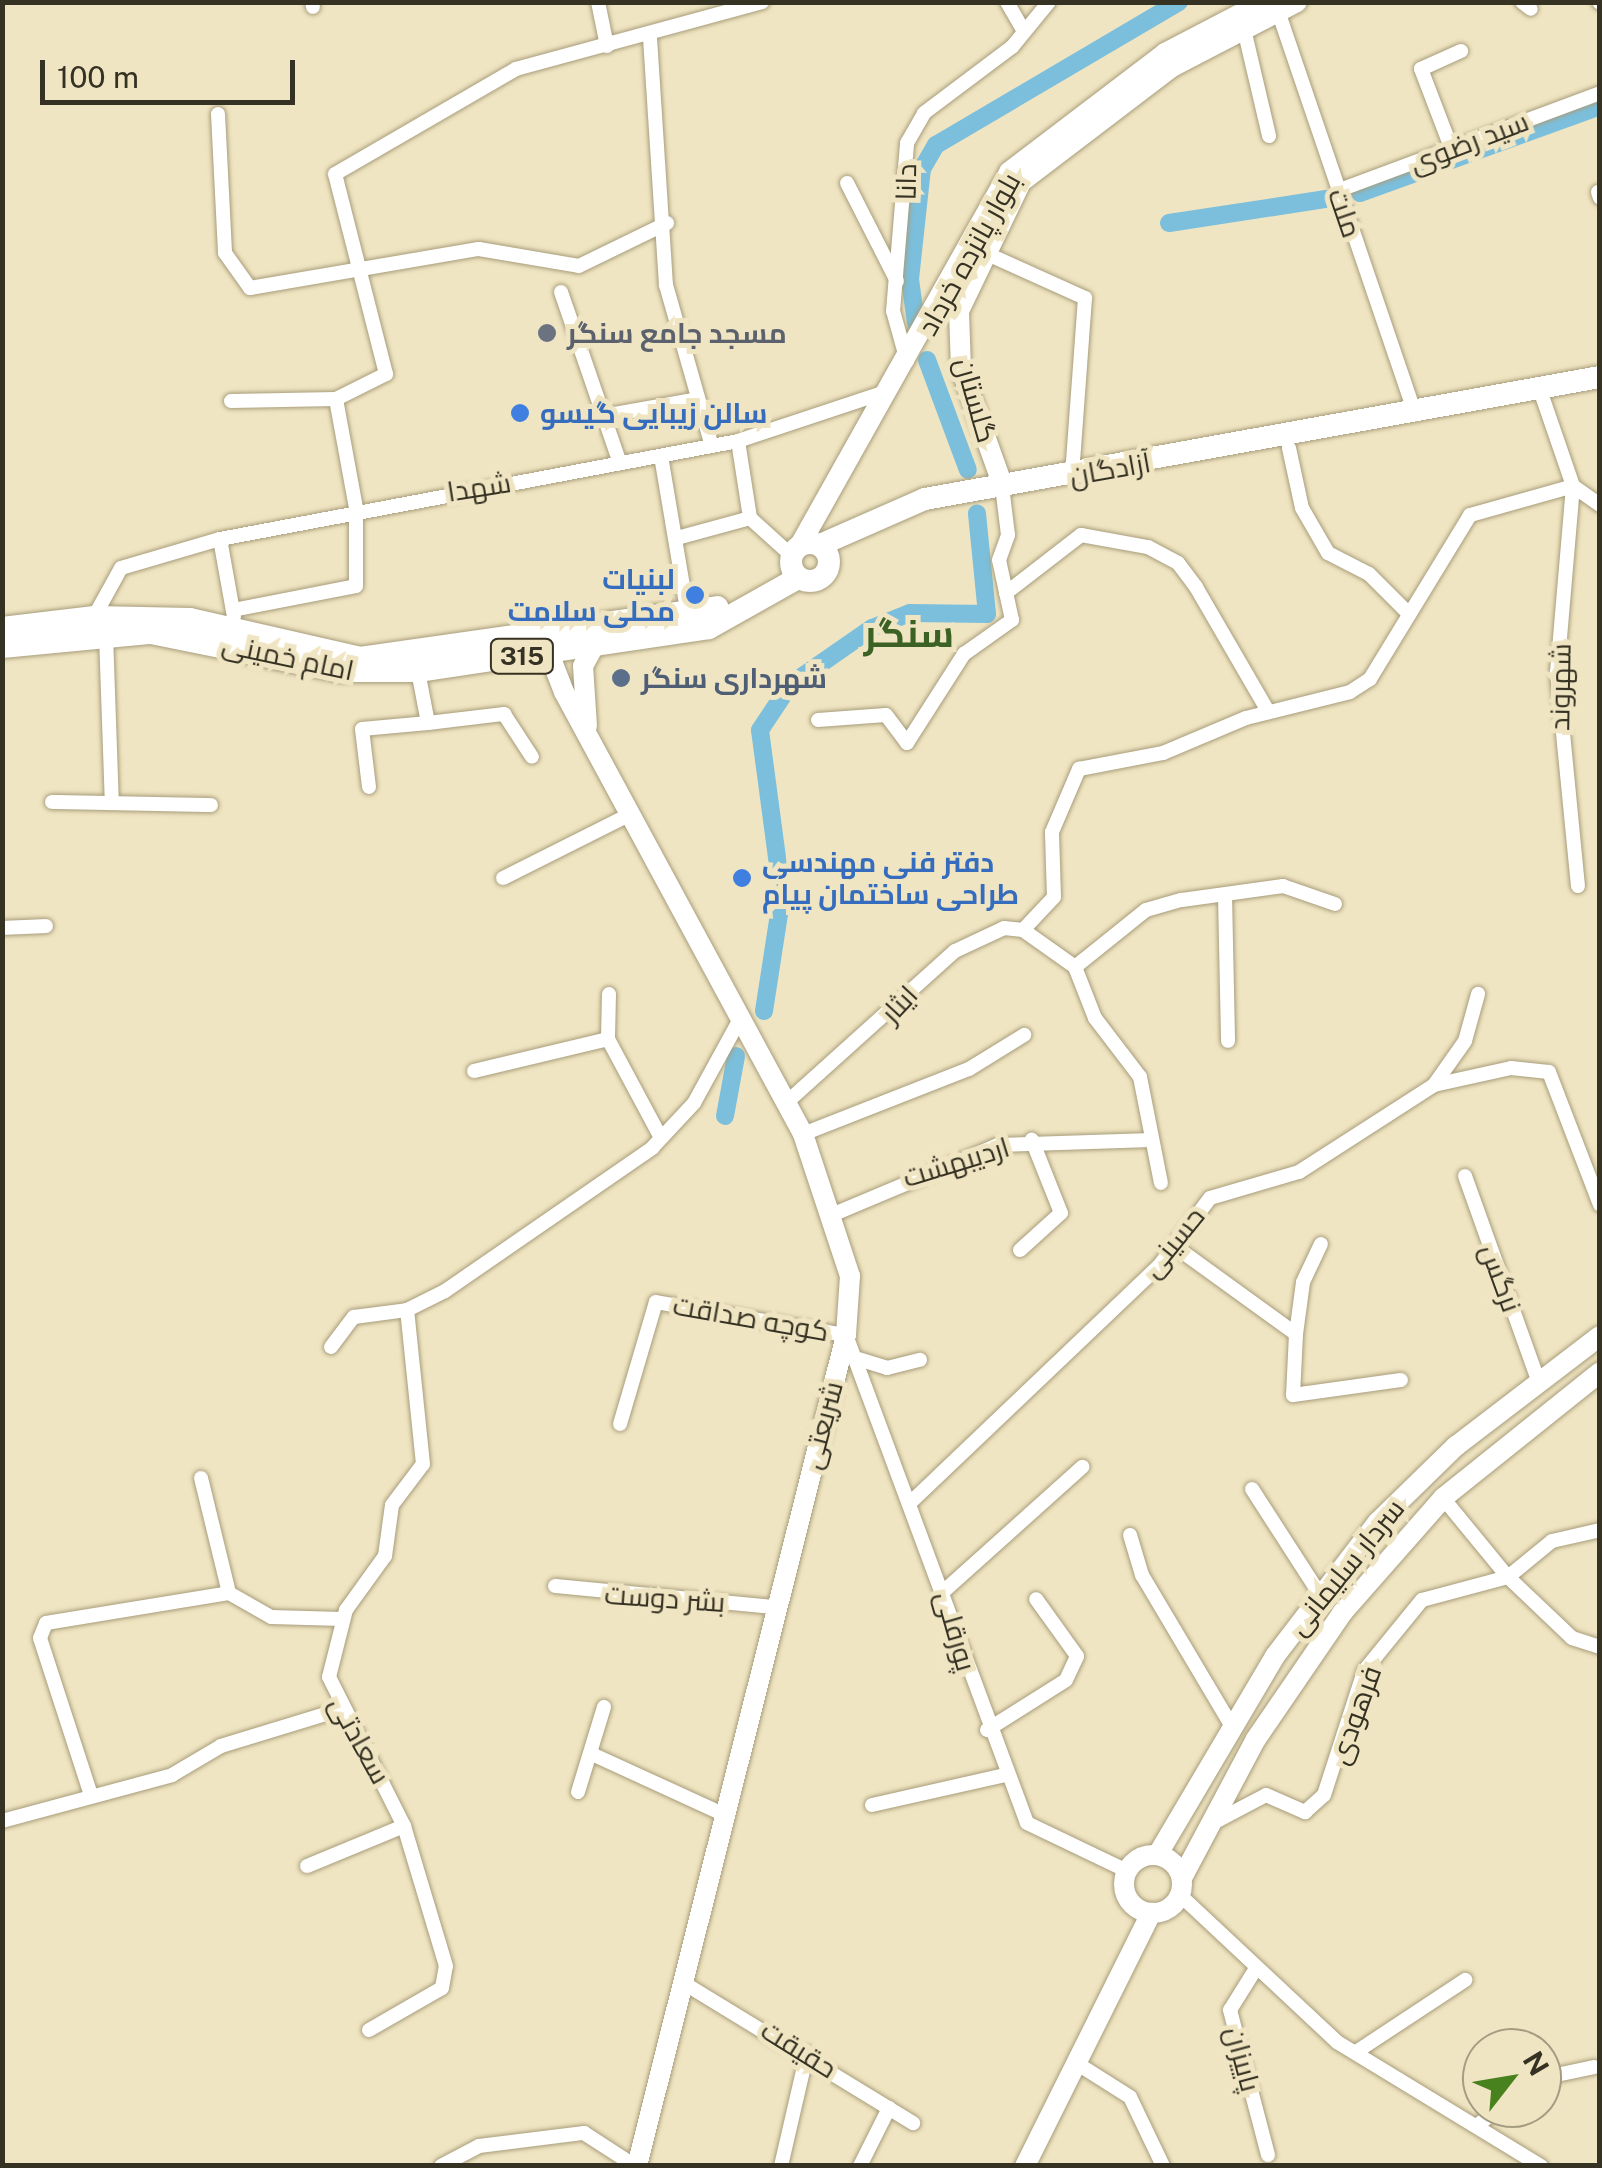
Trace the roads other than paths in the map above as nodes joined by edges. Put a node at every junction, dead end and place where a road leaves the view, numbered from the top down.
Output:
1 (598, 2) edge
2 (762, 2) edge
3 (1007, 2) edge
4 (1049, 2) edge
5 (1278, 5) edge
6 (1244, 29) junction
7 (1024, 31) junction
8 (650, 38) junction
9 (607, 46) junction
10 (1461, 51) dead end
11 (1600, 92) edge
12 (218, 114) dead end
13 (1270, 136) dead end
14 (1452, 150) junction
15 (847, 183) dead end
16 (1338, 191) junction
17 (667, 223) junction
18 (983, 252) junction
19 (365, 274) junction
20 (897, 281) junction
21 (561, 292) dead end
22 (959, 311) joint
23 (907, 361) junction
24 (1600, 377) edge
25 (890, 390) junction
26 (1540, 390) junction
27 (336, 399) junction
28 (698, 399) junction
29 (231, 402) dead end
30 (609, 415) junction
31 (1411, 415) junction
32 (738, 442) junction
33 (712, 446) junction
34 (1288, 448) junction
35 (661, 456) junction
36 (620, 463) junction
37 (1072, 476) junction
38 (1573, 486) junction
39 (1003, 491) junction
40 (1600, 505) edge
41 (356, 508) junction
42 (750, 518) junction
43 (676, 538) junction
44 (220, 539) junction
45 (805, 558) junction
46 (1006, 593) junction
47 (1409, 614) junction
48 (688, 616) junction
49 (100, 626) junction
50 (235, 627) junction
51 (2, 628) edge
52 (544, 645) junction
53 (2, 646) edge
54 (594, 646) junction
55 (418, 671) junction
56 (1268, 711) junction
57 (818, 720) dead end
58 (428, 724) junction
59 (587, 728) junction
60 (532, 757) dead end
61 (369, 787) dead end
62 (52, 802) dead end
63 (112, 803) junction
64 (211, 806) dead end
65 (631, 814) junction
66 (502, 878) dead end
67 (1578, 886) dead end
68 (1225, 895) junction
69 (1336, 904) dead end
70 (46, 926) dead end
71 (2, 928) edge
72 (1023, 930) junction
73 (1075, 967) junction
74 (609, 994) dead end
75 (1478, 994) dead end
76 (740, 1019) junction
77 (1024, 1035) dead end
78 (608, 1039) junction
79 (1228, 1042) dead end
80 (474, 1071) dead end
81 (1434, 1085) junction
82 (786, 1103) junction
83 (803, 1134) junction
84 (661, 1138) junction
85 (1032, 1140) junction
86 (1145, 1140) junction
87 (1465, 1176) dead end
88 (1160, 1183) dead end
89 (1600, 1206) edge
90 (834, 1214) junction
91 (1321, 1244) dead end
92 (1172, 1245) junction
93 (1020, 1250) dead end
94 (406, 1310) junction
95 (846, 1334) junction
96 (1296, 1334) junction
97 (1600, 1336) edge
98 (332, 1347) dead end
99 (855, 1358) junction
100 (920, 1360) dead end
101 (1600, 1372) edge
102 (1401, 1380) dead end
103 (1538, 1380) junction
104 (620, 1424) dead end
105 (1082, 1467) dead end
106 (201, 1478) dead end
107 (1252, 1489) dead end
108 (1443, 1498) junction
109 (911, 1502) junction
110 (1600, 1530) edge
111 (1130, 1535) dead end
112 (1508, 1577) junction
113 (556, 1586) dead end
114 (944, 1591) junction
115 (229, 1592) junction
116 (1319, 1593) junction
117 (1036, 1599) dead end
118 (774, 1607) junction
119 (342, 1620) junction
120 (1600, 1646) edge
121 (604, 1707) dead end
122 (339, 1710) junction
123 (1230, 1723) junction
124 (987, 1730) junction
125 (594, 1755) junction
126 (1005, 1775) junction
127 (90, 1792) junction
128 (578, 1792) dead end
129 (872, 1805) dead end
130 (723, 1814) junction
131 (2, 1821) edge
132 (404, 1826) junction
133 (1206, 1826) junction
134 (1158, 1854) junction
135 (307, 1866) dead end
136 (1127, 1871) junction
137 (1181, 1887) junction
138 (1151, 1913) junction
139 (1255, 1970) junction
140 (1465, 1980) dead end
141 (682, 1982) junction
142 (369, 2030) dead end
143 (1356, 2052) junction
144 (807, 2053) junction
145 (1081, 2066) junction
146 (1594, 2068) dead end
147 (1562, 2074) edge
148 (889, 2108) junction
149 (1462, 2115) edge
150 (913, 2123) dead end
151 (1483, 2128) edge
152 (1268, 2154) dead end
153 (1158, 2162) edge
154 (441, 2166) edge
155 (636, 2166) edge
156 (781, 2166) edge
157 (860, 2166) edge
158 (1025, 2166) edge
159 (1541, 2166) edge

1 - 9 street
2 - 8 street
3 - 7 street
4 - 7 street, دانا
5 - 6 street, بلوار پانزده خرداد
5 - 16 street, ملت
5 - 23 street, بلوار پانزده خرداد
6 - 13 street
6 - 18 street, بلوار پانزده خرداد
7 - 20 street, دانا
8 - 9 street
8 - 17 street
9 - 19 street
10 - 14 street
11 - 14 street, سید رضوی
12 - 19 street
14 - 16 street, سید رضوی
15 - 20 street
16 - 31 street, ملت
17 - 19 street
17 - 28 street
18 - 22 street, بلوار پانزده خرداد
18 - 37 street
19 - 27 street
20 - 23 street, دانا
21 - 30 street
22 - 39 street, گلستان
23 - 25 street, بلوار پانزده خرداد
24 - 26 main road, آزادگان
25 - 32 street, شهدا
25 - 45 street, بلوار پانزده خرداد
26 - 31 main road, آزادگان
26 - 38 street
27 - 29 street
27 - 41 street
28 - 30 street
28 - 33 street
30 - 36 street
31 - 34 main road, آزادگان
31 - 37 main road, آزادگان
32 - 33 street, شهدا
32 - 42 street
33 - 35 street, شهدا
34 - 39 main road, آزادگان
34 - 47 street
35 - 36 street, شهدا
35 - 43 street
36 - 41 street, شهدا
37 - 39 main road, آزادگان
38 - 40 street
38 - 47 street
38 - 67 street, شهروند
39 - 45 main road, آزادگان
39 - 46 street
41 - 44 street, شهدا
41 - 50 street
42 - 43 street
42 - 45 street
43 - 48 street
44 - 49 street, شهدا
44 - 50 street
45 - 48 main road, امام خمینی / 315
45 - 54 main road, امام خمینی / 315
46 - 56 street
46 - 57 street
47 - 56 street
48 - 52 main road, امام خمینی / 315
49 - 50 main road, امام خمینی / 315
49 - 51 main road, امام خمینی
49 - 53 main road, امام خمینی / 315
49 - 63 street
50 - 52 main road, امام خمینی / 315
50 - 55 main road, امام خمینی / 315
52 - 54 main road, امام خمینی / 315
52 - 55 main road, امام خمینی / 315
52 - 59 street, شریعتی
54 - 59 street, شریعتی
55 - 58 street
56 - 72 street
58 - 60 street
58 - 61 street
59 - 65 street, شریعتی
62 - 63 street
63 - 64 street
65 - 66 street
65 - 76 street, شریعتی
68 - 69 street
68 - 73 street
68 - 79 street
70 - 71 street
72 - 73 street
72 - 82 street, ایثار
73 - 86 street
74 - 78 street
75 - 81 street
76 - 82 street, شریعتی
76 - 84 street
77 - 83 street
78 - 80 street
78 - 84 street
81 - 89 street
81 - 92 street, حسینی
82 - 83 street, شریعتی
83 - 90 street, شریعتی
84 - 94 street
85 - 86 street, اردیبهشت
85 - 90 street, اردیبهشت
85 - 93 street
86 - 88 street
87 - 103 street, نرگس
90 - 95 street, شریعتی
91 - 96 street
92 - 96 street
92 - 109 street, حسینی
94 - 98 street
94 - 119 street, سعادتی
95 - 99 street, پورقلی
95 - 104 street, کوچه صداقت
95 - 118 street, شریعتی
96 - 102 street
97 - 103 street, سردار سلیمانی
99 - 100 street
99 - 109 street, پورقلی
101 - 108 street, سردار سلیمانی
103 - 116 street, سردار سلیمانی
105 - 114 street
106 - 115 street
107 - 116 street
108 - 112 street
108 - 133 street, سردار سلیمانی
109 - 114 street, پورقلی
110 - 112 street
111 - 123 street
112 - 120 street
112 - 133 street, فرهودی
113 - 118 street, بشر دوست
114 - 124 street, پورقلی
115 - 119 street
115 - 127 street
116 - 123 street, سردار سلیمانی
117 - 124 street
118 - 130 street, شریعتی
119 - 122 street, سعادتی
121 - 125 street
122 - 127 street
122 - 132 street, سعادتی
123 - 134 street, سردار سلیمانی
124 - 126 street, پورقلی
125 - 128 street
125 - 130 street
126 - 129 street
126 - 136 street, پورقلی
127 - 131 street
130 - 141 street, شریعتی
132 - 135 street
132 - 142 street, سعادتی
133 - 137 street, سردار سلیمانی
134 - 136 street
134 - 137 street
136 - 138 street
137 - 138 street
137 - 139 street
138 - 145 street
139 - 143 street
139 - 152 street, پاییزان
140 - 143 street
141 - 144 street, حقیقت
141 - 155 street, شریعتی
143 - 149 street
144 - 148 street, حقیقت
144 - 156 street
145 - 153 street
145 - 158 street
146 - 147 street
148 - 150 street, حقیقت
148 - 157 street
151 - 159 street
154 - 155 street

